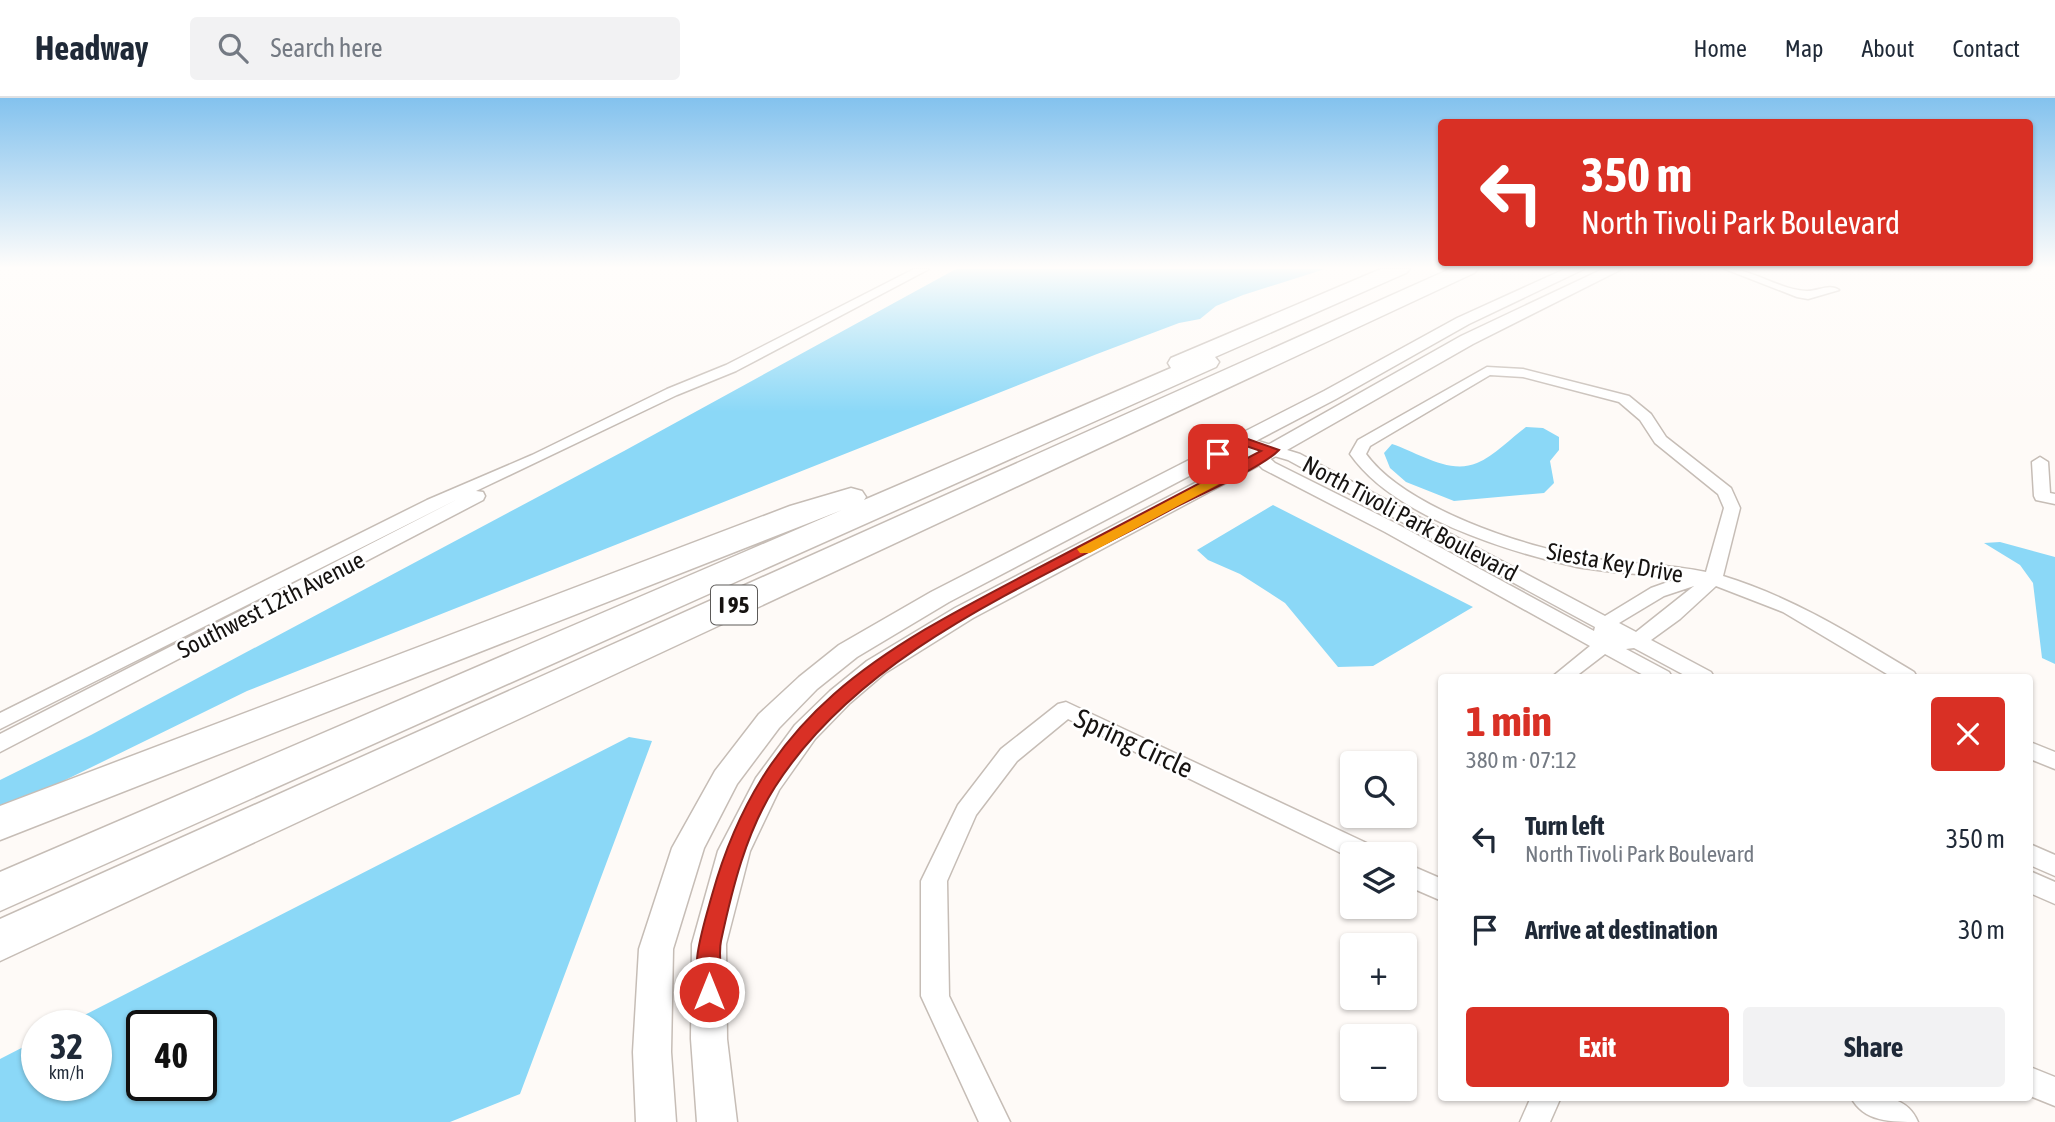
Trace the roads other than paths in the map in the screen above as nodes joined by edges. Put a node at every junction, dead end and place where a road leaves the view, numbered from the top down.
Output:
1 (805, 317) edge
2 (830, 317) edge
3 (1288, 317) edge
4 (1310, 317) edge
5 (1341, 317) edge
6 (1363, 317) edge
7 (1475, 317) edge
8 (1515, 317) edge
9 (672, 392) junction
10 (1257, 450) junction
11 (538, 458) junction
12 (2040, 463) dead end
13 (912, 478) junction
14 (2055, 499) edge
15 (1383, 505) junction
16 (1364, 514) junction
17 (1485, 560) junction
18 (1466, 570) junction
19 (1713, 579) junction
20 (1605, 624) junction
21 (1636, 641) junction
22 (1602, 646) junction
23 (1566, 674) edge
24 (1656, 674) edge
25 (1698, 674) edge
26 (1902, 674) edge
27 (0, 722) edge
28 (0, 744) edge
29 (2033, 751) edge
30 (2055, 761) edge
31 (0, 824) edge
32 (1341, 842) edge
33 (2033, 855) edge
34 (2055, 866) edge
35 (0, 873) edge
36 (1417, 879) edge
37 (2033, 883) edge
38 (1438, 889) edge
39 (0, 892) edge
40 (2055, 894) edge
41 (0, 921) edge
42 (0, 941) edge
43 (2033, 1082) edge
44 (2055, 1092) edge
45 (1544, 1101) edge
46 (1872, 1101) edge
47 (656, 1122) edge
48 (717, 1122) edge
49 (995, 1122) edge
50 (1535, 1122) edge
51 (1903, 1122) edge

1 - 9 street, Southwest 12th Avenue
2 - 9 street, Southwest 12th Avenue
3 - 13 highway, I 95
4 - 39 highway
5 - 41 highway
6 - 42 highway, I 95
7 - 10 street
8 - 10 street
9 - 11 street, Southwest 12th Avenue
10 - 15 street, North Tivoli Park Boulevard
10 - 16 street, North Tivoli Park Boulevard
10 - 47 street
10 - 48 street
11 - 27 street, Southwest 12th Avenue
11 - 28 street, Southwest 12th Avenue
12 - 14 street
13 - 31 highway
13 - 35 highway, I 95
15 - 16 street
15 - 17 street, North Tivoli Park Boulevard
16 - 18 street, North Tivoli Park Boulevard
17 - 18 street
17 - 20 street, North Tivoli Park Boulevard
18 - 22 street, North Tivoli Park Boulevard
19 - 19 street, Siesta Key Drive
19 - 20 street
19 - 21 street
19 - 26 street, Siesta Key Drive
20 - 21 street, North Tivoli Park Boulevard
20 - 22 street
21 - 22 street
21 - 25 street, North Tivoli Park Boulevard
22 - 23 street
22 - 24 street, North Tivoli Park Boulevard
29 - 30 street
32 - 49 street, Spring Circle
33 - 34 street
36 - 38 street
37 - 40 street
43 - 44 street
45 - 50 street
46 - 51 street

